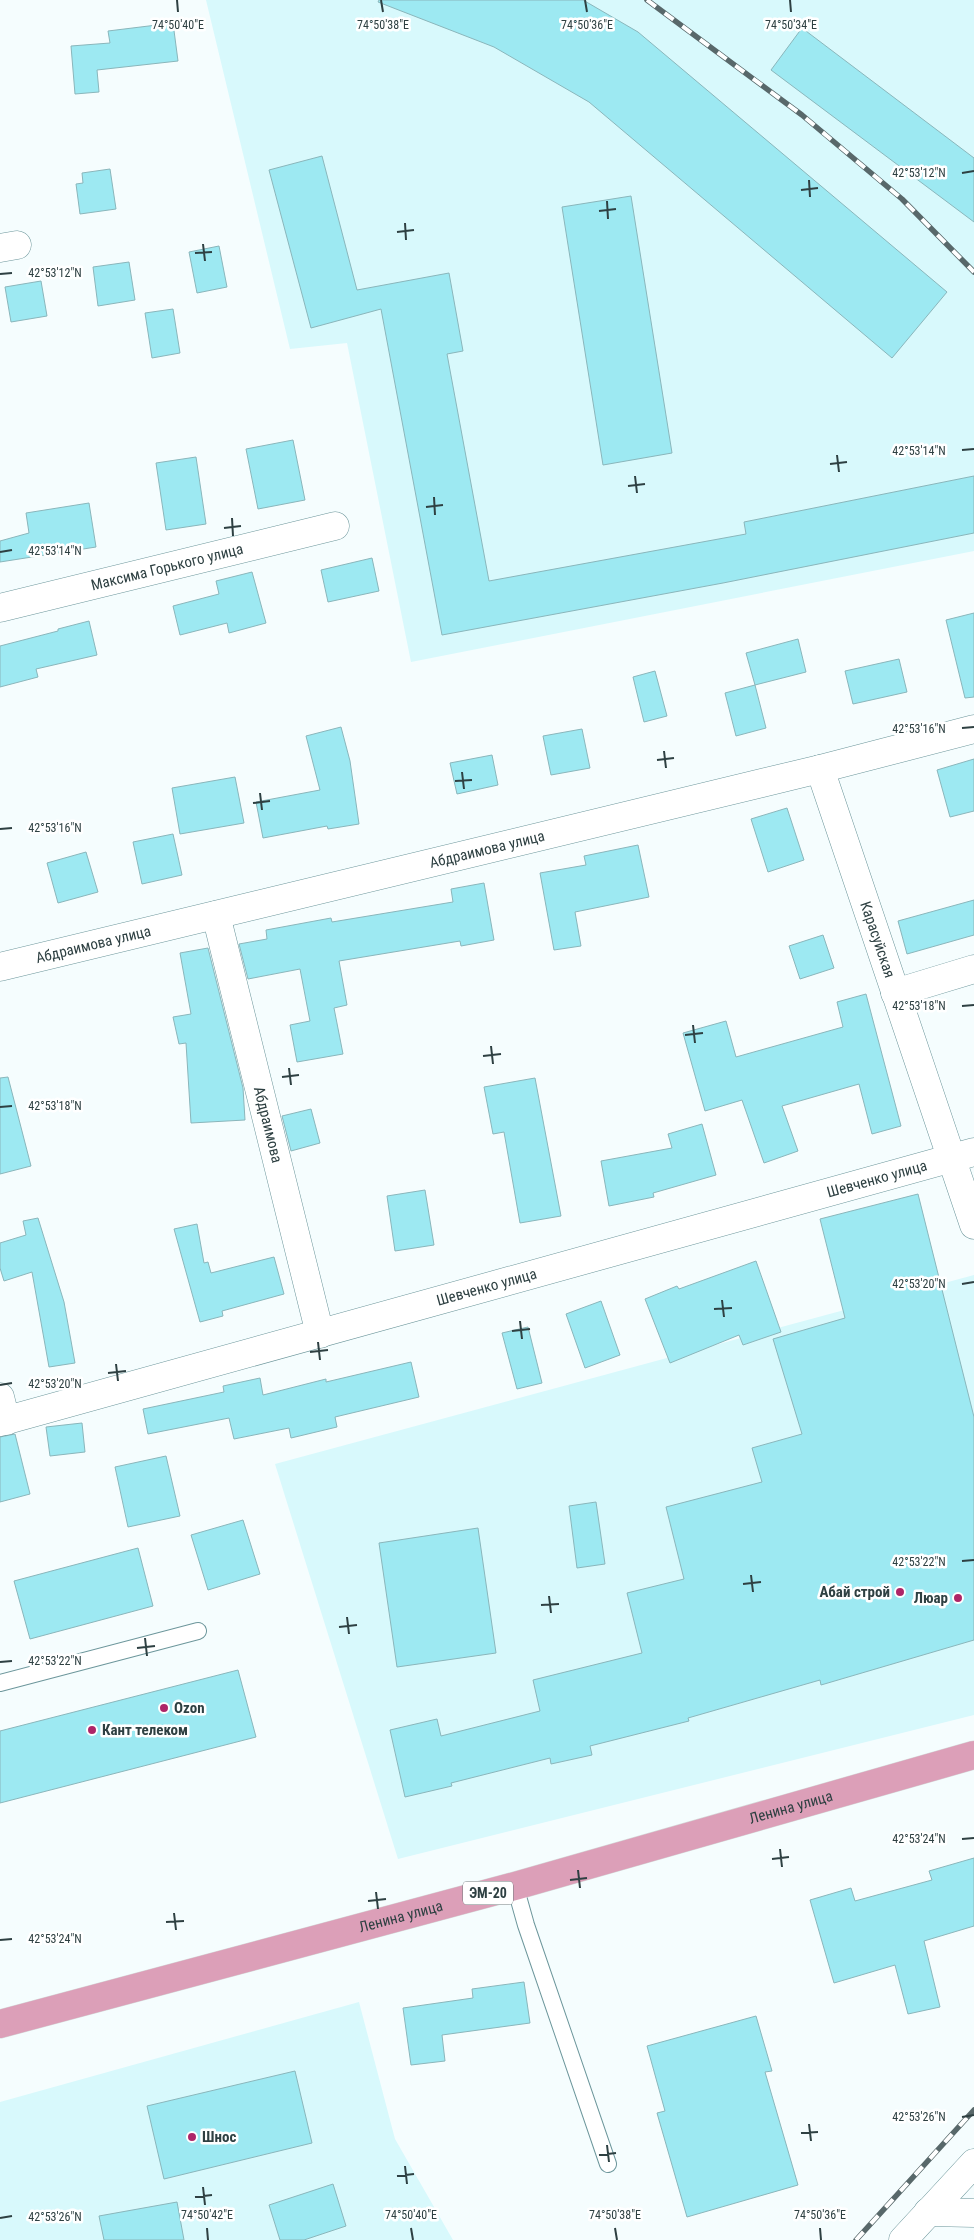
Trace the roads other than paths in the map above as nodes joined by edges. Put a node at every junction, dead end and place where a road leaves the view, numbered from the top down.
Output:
1 (335, 526) dead end
2 (0, 608) edge
3 (974, 729) edge
4 (820, 769) junction
5 (216, 915) junction
6 (0, 967) edge
7 (974, 969) edge
8 (895, 993) junction
9 (963, 1156) edge
10 (974, 1225) edge
11 (320, 1334) junction
12 (2, 1413) edge
13 (198, 1631) dead end
14 (0, 1682) edge
15 (974, 1755) edge
16 (515, 1886) junction
17 (0, 2024) edge
18 (974, 2163) edge
19 (608, 2164) dead end
20 (928, 2212) junction
21 (974, 2213) edge
22 (903, 2240) edge

1 - 2 street, Максима Горького улица
3 - 4 street, Абдраимова улица
4 - 5 street, Абдраимова улица
4 - 8 street, Карасуйская
5 - 6 street, Абдраимова улица
5 - 11 street, Абдраимова
7 - 8 street
8 - 9 street, Карасуйская
9 - 10 street, Карасуйская
9 - 11 street, Шевченко улица
11 - 12 street, Шевченко улица
13 - 14 lane
15 - 16 main road, Ленина улица / ЭМ-20
16 - 17 main road, Ленина улица / ЭМ-20
16 - 19 lane
18 - 20 street
20 - 21 street
20 - 22 street

